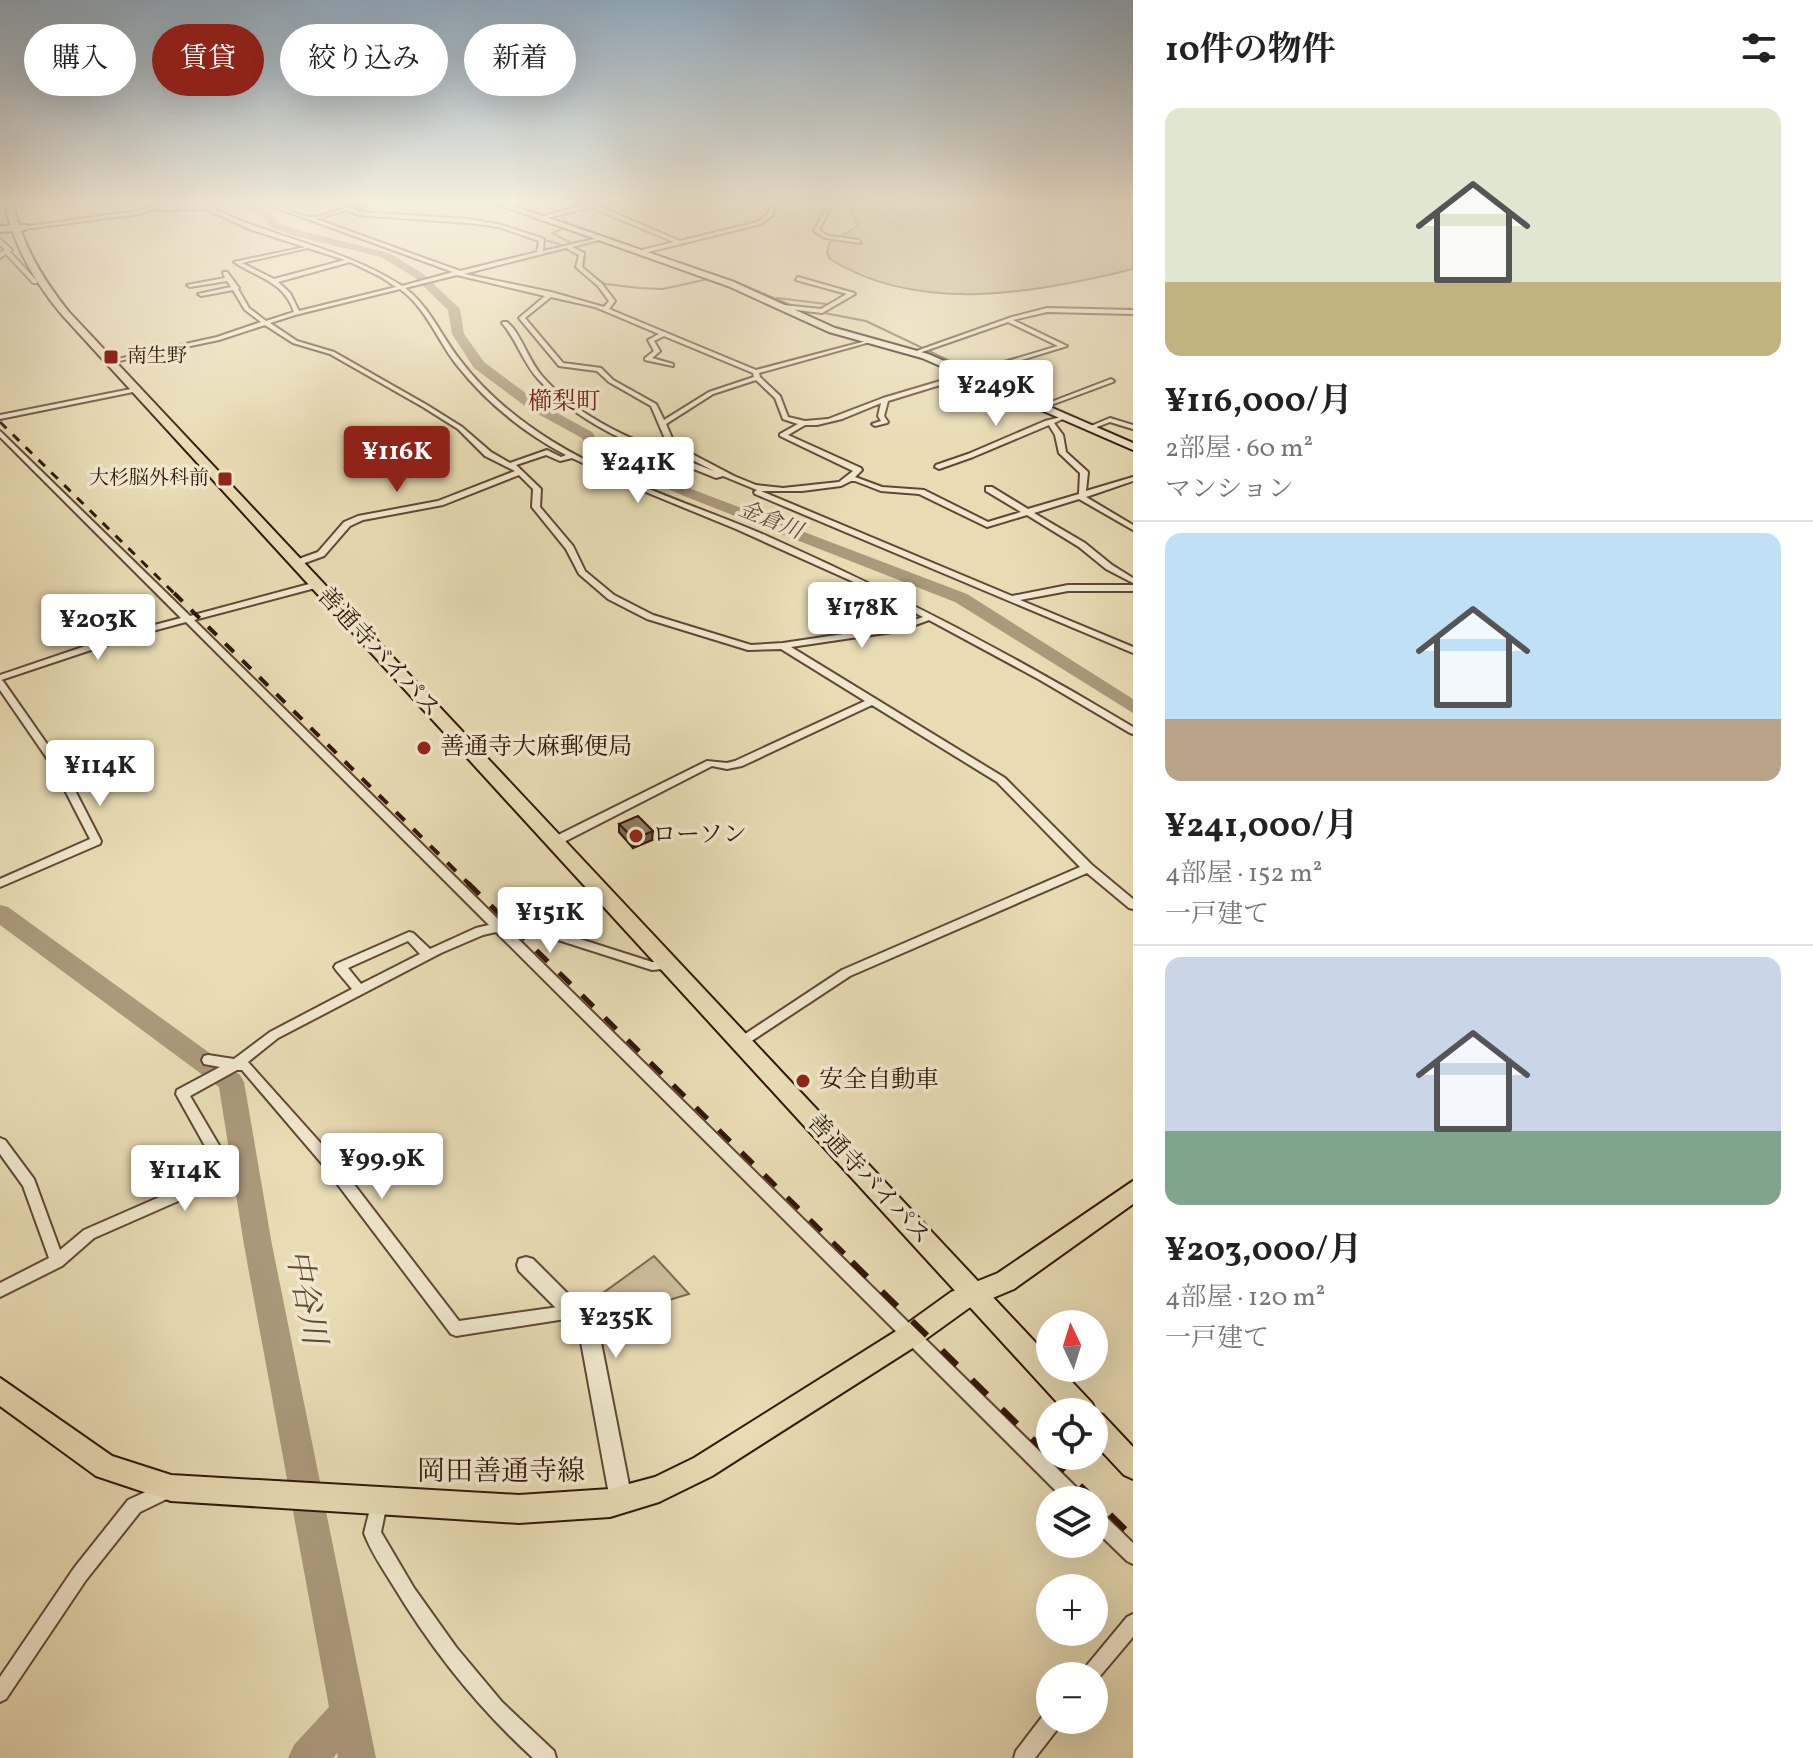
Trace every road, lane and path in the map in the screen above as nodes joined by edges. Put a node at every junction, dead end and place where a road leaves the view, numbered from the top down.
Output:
1 (46, 286) edge
2 (53, 286) edge
3 (281, 286) edge
4 (404, 286) edge
5 (517, 286) edge
6 (601, 286) edge
7 (736, 286) edge
8 (823, 286) edge
9 (400, 287) junction
10 (236, 288) joint
11 (201, 294) dead end
12 (551, 294) junction
13 (783, 307) junction
14 (606, 309) junction
15 (297, 313) junction
16 (1133, 313) edge
17 (66, 314) junction
18 (522, 318) junction
19 (1010, 321) junction
20 (264, 322) junction
21 (663, 334) junction
22 (868, 341) junction
23 (920, 351) junction
24 (111, 362) junction
25 (671, 365) dead end
26 (975, 373) junction
27 (756, 375) junction
28 (1111, 381) dead end
29 (136, 390) junction
30 (885, 399) junction
31 (1044, 405) junction
32 (0, 417) edge
33 (1063, 417) junction
34 (1050, 422) junction
35 (663, 423) junction
36 (875, 424) dead end
37 (802, 425) junction
38 (1092, 426) junction
39 (1133, 427) edge
40 (0, 433) edge
41 (1133, 447) edge
42 (572, 456) junction
43 (510, 465) junction
44 (939, 467) dead end
45 (519, 472) junction
46 (714, 472) junction
47 (849, 479) junction
48 (1133, 479) edge
49 (989, 489) dead end
50 (1082, 493) junction
51 (1027, 512) junction
52 (1133, 528) edge
53 (296, 563) junction
54 (1133, 581) edge
55 (316, 585) junction
56 (1133, 588) edge
57 (1015, 598) junction
58 (930, 617) dead end
59 (186, 618) junction
60 (783, 646) junction
61 (1133, 650) edge
62 (0, 680) edge
63 (872, 701) junction
64 (1133, 731) edge
65 (554, 842) junction
66 (1088, 868) junction
67 (0, 883) edge
68 (1133, 905) edge
69 (497, 927) junction
70 (428, 954) junction
71 (668, 965) junction
72 (360, 991) junction
73 (740, 1043) junction
74 (208, 1060) dead end
75 (235, 1065) junction
76 (0, 1144) edge
77 (1133, 1191) edge
78 (57, 1261) junction
79 (526, 1265) dead end
80 (0, 1290) edge
81 (974, 1295) junction
82 (573, 1312) junction
83 (910, 1336) junction
84 (0, 1391) edge
85 (1070, 1398) edge
86 (1108, 1439) edge
87 (1133, 1466) edge
88 (1063, 1486) edge
89 (171, 1488) junction
90 (621, 1500) junction
91 (379, 1503) junction
92 (1108, 1531) edge
93 (1133, 1555) edge
94 (1133, 1623) edge
95 (1101, 1662) edge
96 (0, 1693) edge
97 (1041, 1734) edge
98 (547, 1758) edge
99 (1023, 1758) edge

1 - 17 main road, 善通寺バイパス
2 - 17 main road, 善通寺バイパス
3 - 15 street
4 - 9 street
5 - 12 street
6 - 14 street
7 - 13 main road
8 - 13 street
9 - 15 street
9 - 42 street
10 - 11 street
10 - 20 street
12 - 14 street
12 - 18 street
13 - 22 main road
14 - 21 street
15 - 20 street
16 - 19 street
17 - 24 main road, 善通寺バイパス
18 - 35 street
18 - 46 street
19 - 23 street
19 - 26 street
20 - 24 street
20 - 43 street
21 - 25 street
21 - 27 street
22 - 23 main road
22 - 27 street
23 - 26 main road
24 - 29 main road, 善通寺バイパス
26 - 30 street
26 - 31 main road
27 - 35 street
27 - 37 street
28 - 31 street
29 - 32 street
29 - 53 main road, 善通寺バイパス
30 - 36 street
30 - 37 street
31 - 33 main road
33 - 34 street
33 - 38 main road
34 - 44 street
34 - 50 street
35 - 46 street
37 - 47 street
38 - 39 street
38 - 41 main road
40 - 59 street
42 - 43 street
42 - 64 street
43 - 45 street
45 - 53 street
45 - 60 street
46 - 47 street
46 - 57 street
47 - 51 street
48 - 50 street
49 - 51 street
50 - 51 street
50 - 52 street
51 - 54 street
53 - 55 main road, 善通寺バイパス
55 - 59 street
55 - 65 main road, 善通寺バイパス
56 - 57 street
57 - 61 street
58 - 60 street
59 - 62 street
59 - 69 street
60 - 63 street
62 - 67 street
63 - 65 street
63 - 66 street
65 - 71 main road, 善通寺バイパス
66 - 68 street
66 - 73 street
69 - 70 street
69 - 71 street
69 - 83 street
70 - 72 street
70 - 72 street
71 - 73 main road, 善通寺バイパス
72 - 75 street
73 - 81 main road, 善通寺バイパス
74 - 75 street
75 - 78 street
75 - 82 street
76 - 78 street
77 - 81 main road, 岡田善通寺線
78 - 80 street
79 - 82 street
81 - 83 main road, 岡田善通寺線
81 - 85 main road, 善通寺バイパス
82 - 90 street
83 - 88 street
83 - 90 main road, 岡田善通寺線
84 - 89 main road, 岡田善通寺線
86 - 87 main road
89 - 91 main road, 岡田善通寺線
89 - 96 street
90 - 91 main road, 岡田善通寺線
91 - 98 street
92 - 93 street
94 - 95 street
97 - 99 street

